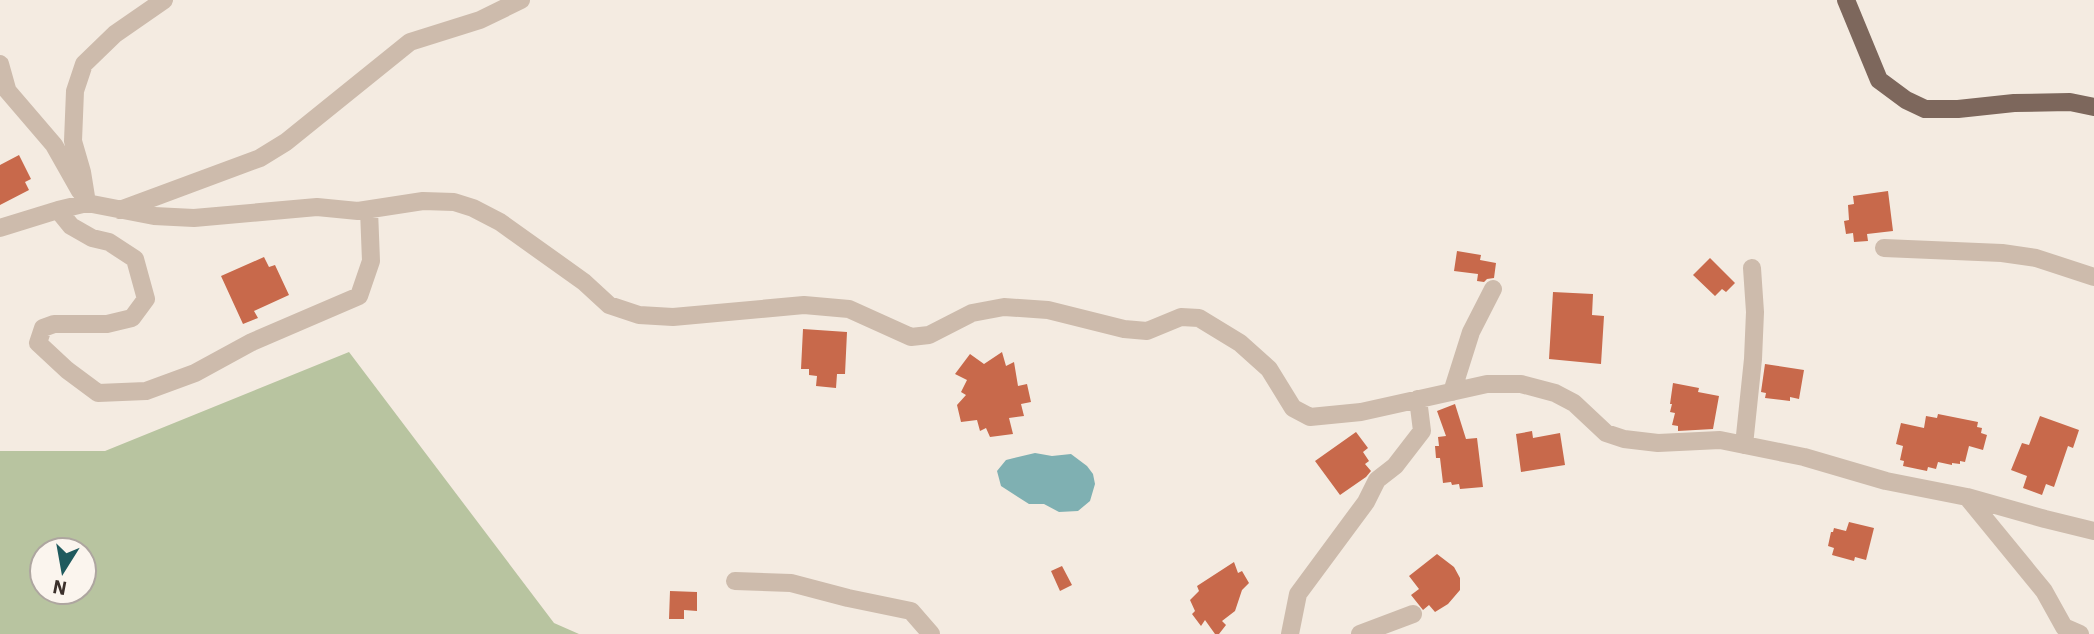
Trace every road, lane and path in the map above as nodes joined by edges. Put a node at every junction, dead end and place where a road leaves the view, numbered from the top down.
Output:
1 (164, 0) edge
2 (521, 0) edge
3 (1846, 0) edge
4 (0, 64) edge
5 (4, 85) edge
6 (2094, 107) edge
7 (87, 203) junction
8 (58, 210) junction
9 (120, 210) junction
10 (369, 210) junction
11 (0, 228) edge
12 (1884, 248) dead end
13 (1752, 268) dead end
14 (2094, 277) edge
15 (1493, 289) dead end
16 (1452, 392) junction
17 (1418, 399) junction
18 (1744, 445) junction
19 (1967, 497) junction
20 (2094, 531) edge
21 (735, 581) dead end
22 (1413, 614) dead end
23 (931, 634) edge
24 (1290, 634) edge
25 (1360, 634) edge
26 (2080, 634) edge

1 - 7 street
2 - 9 street
3 - 6 main road
4 - 5 street
5 - 7 street
7 - 8 street
7 - 9 street
8 - 10 street
8 - 11 street
9 - 10 street
10 - 17 street
12 - 14 street
13 - 18 street
15 - 16 street
16 - 17 street
16 - 18 street
17 - 24 street
18 - 19 street
19 - 20 street
19 - 26 street
21 - 23 street
22 - 25 street

